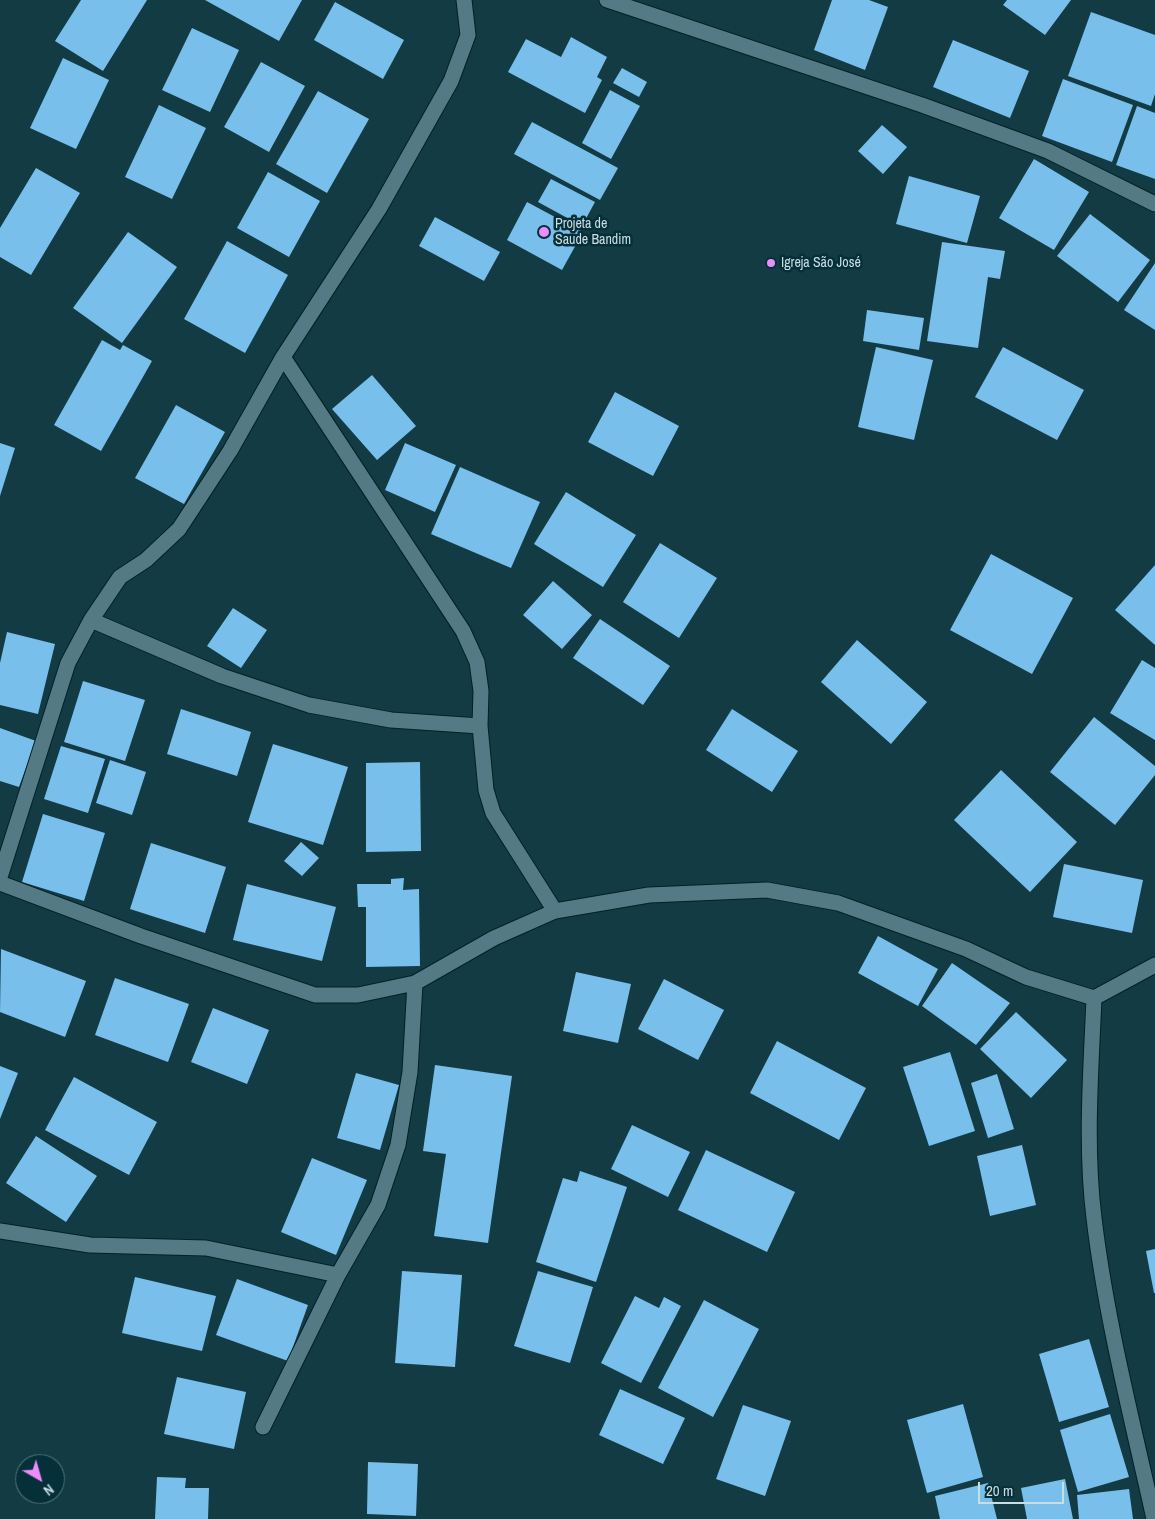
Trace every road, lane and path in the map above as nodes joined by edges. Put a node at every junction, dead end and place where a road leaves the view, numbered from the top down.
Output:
1 (464, 0) edge
2 (606, 0) edge
3 (1155, 204) edge
4 (283, 357) junction
5 (91, 620) junction
6 (480, 726) junction
7 (0, 877) edge
8 (0, 883) edge
9 (555, 911) junction
10 (1155, 966) edge
11 (416, 983) junction
12 (1094, 998) junction
13 (0, 1231) edge
14 (338, 1275) junction
15 (263, 1427) dead end
16 (1154, 1519) edge

1 - 4 street
2 - 3 street
4 - 5 street
4 - 6 street
5 - 6 street
5 - 7 street
6 - 9 street
8 - 11 street
9 - 11 street
9 - 12 street
10 - 12 street
11 - 14 street
12 - 16 street
13 - 14 street
14 - 15 street

